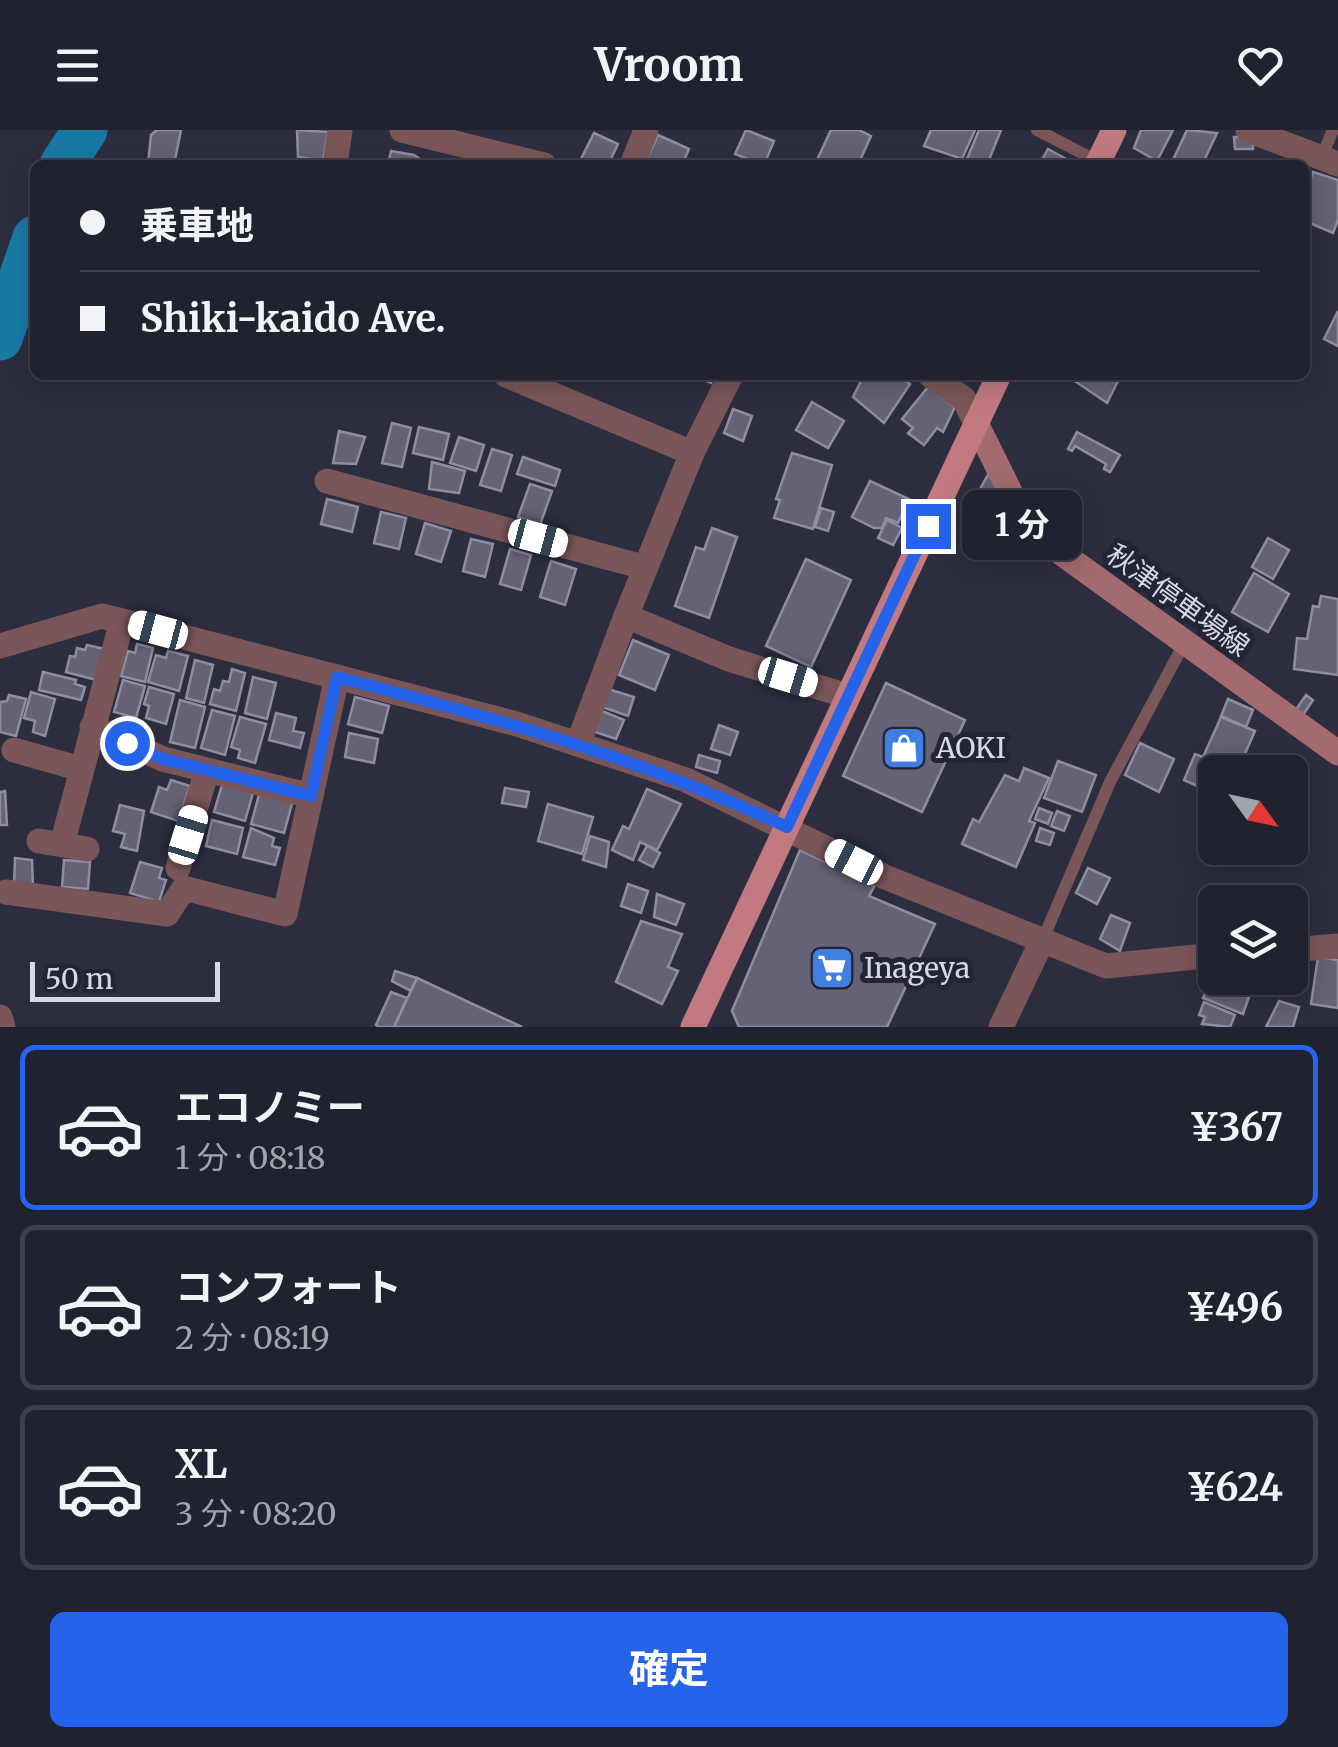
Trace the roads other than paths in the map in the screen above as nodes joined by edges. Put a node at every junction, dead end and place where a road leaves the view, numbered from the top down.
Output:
1 (340, 130) edge
2 (402, 130) edge
3 (646, 130) edge
4 (1037, 130) edge
5 (1114, 130) edge
6 (1248, 130) edge
7 (1334, 130) edge
8 (337, 160) edge
9 (524, 160) edge
10 (634, 160) edge
11 (1092, 160) edge
12 (1099, 160) edge
13 (1329, 161) edge
14 (518, 380) edge
15 (728, 380) edge
16 (937, 380) edge
17 (997, 380) edge
18 (976, 424) junction
19 (692, 452) junction
20 (328, 481) dead end
21 (644, 567) junction
22 (626, 616) junction
23 (122, 620) junction
24 (1186, 640) junction
25 (0, 646) edge
26 (337, 677) junction
27 (847, 696) junction
28 (92, 727) junction
29 (578, 744) junction
30 (14, 750) dead end
31 (1338, 753) edge
32 (81, 769) junction
33 (207, 770) junction
34 (311, 796) junction
35 (787, 827) junction
36 (63, 844) dead end
37 (178, 868) dead end
38 (6, 892) dead end
39 (1043, 939) junction
40 (1338, 946) edge
41 (1308, 948) edge
42 (1198, 957) edge
43 (0, 1016) edge
44 (3, 1027) edge
45 (692, 1027) edge
46 (1002, 1027) edge

1 - 8 street
2 - 9 street
3 - 10 street
4 - 11 lane
5 - 12 main road
6 - 13 street
7 - 13 lane
14 - 19 street
15 - 19 street
16 - 18 street
17 - 18 main road
18 - 24 main road, 秋津停車場線
18 - 27 main road
19 - 21 street
20 - 21 street
21 - 22 street
22 - 27 street
22 - 29 street
23 - 25 street
23 - 26 street
23 - 28 street
24 - 31 main road, 秋津停車場線
24 - 39 lane
26 - 29 street
26 - 34 street
27 - 35 main road
28 - 32 street
28 - 33 street
29 - 35 street
30 - 32 street
32 - 36 street
33 - 34 street
33 - 37 street
34 - 38 street
35 - 39 street
35 - 45 main road
39 - 42 street
39 - 46 street
40 - 41 street
43 - 44 street

